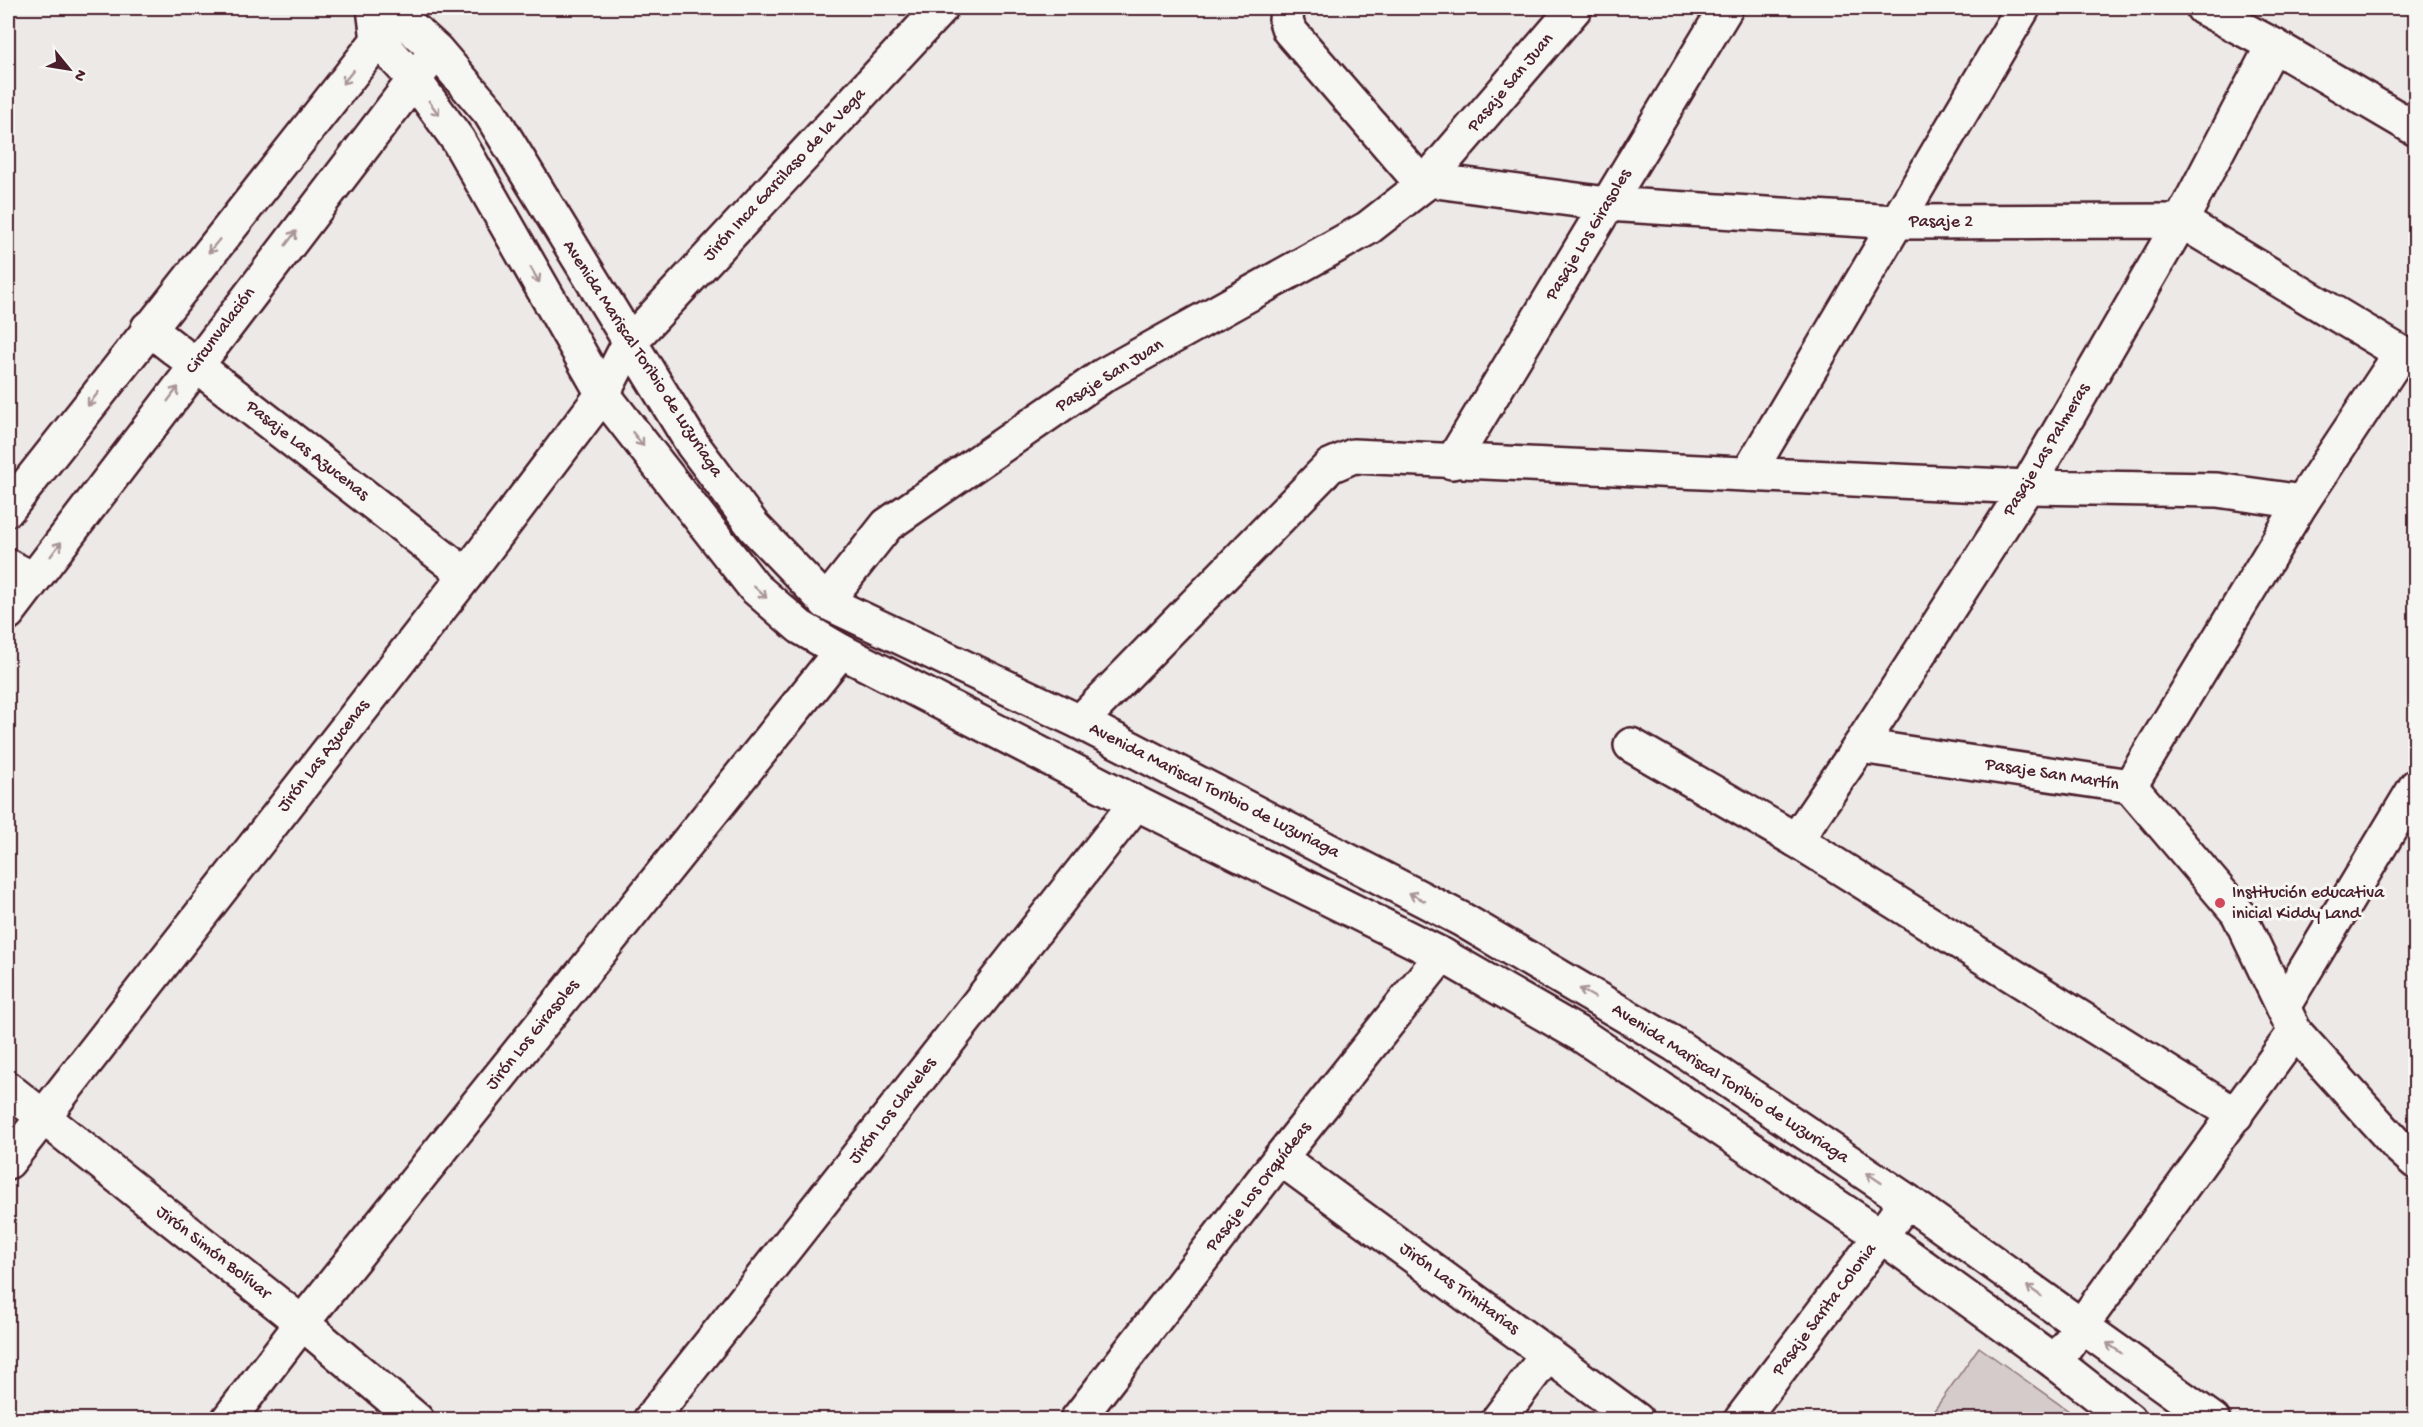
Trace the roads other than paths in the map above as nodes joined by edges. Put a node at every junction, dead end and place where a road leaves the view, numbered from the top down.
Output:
1 (941, 8) edge
2 (1287, 8) edge
3 (1575, 8) edge
4 (1726, 8) edge
5 (2023, 8) edge
6 (2203, 8) edge
7 (385, 11) edge
8 (378, 40) junction
9 (2273, 45) junction
10 (437, 51) junction
11 (413, 78) junction
12 (2415, 129) edge
13 (1426, 182) junction
14 (1607, 204) junction
15 (2181, 220) junction
16 (1895, 222) junction
17 (148, 328) junction
18 (629, 343) junction
19 (2408, 358) edge
20 (195, 364) junction
21 (603, 394) junction
22 (1452, 462) junction
23 (1748, 474) junction
24 (2027, 487) junction
25 (2302, 502) junction
26 (8, 509) edge
27 (20, 573) edge
28 (466, 574) junction
29 (826, 602) junction
30 (8, 613) edge
31 (841, 651) junction
32 (1080, 722) junction
33 (1631, 745) dead end
34 (1860, 746) junction
35 (2130, 786) junction
36 (2415, 786) edge
37 (1136, 803) junction
38 (1796, 840) junction
39 (1442, 956) junction
40 (2289, 1019) junction
41 (8, 1089) edge
42 (2236, 1115) junction
43 (42, 1117) junction
44 (1280, 1158) junction
45 (8, 1162) edge
46 (2415, 1162) edge
47 (1907, 1201) junction
48 (1881, 1236) junction
49 (302, 1323) junction
50 (2081, 1324) junction
51 (1548, 1354) junction
52 (2055, 1362) junction
53 (2150, 1373) junction
54 (2126, 1416) edge
55 (228, 1419) edge
56 (417, 1419) edge
57 (650, 1419) edge
58 (1077, 1419) edge
59 (1498, 1419) edge
60 (1637, 1419) edge
61 (1741, 1419) edge
62 (2213, 1419) edge

1 - 18 main road, Jirón Inca Garcilaso de la Vega
2 - 13 main road
3 - 13 main road, Pasaje San Juan
4 - 14 main road, Pasaje Los Girasoles
5 - 16 main road
6 - 9 main road
7 - 8 main road
7 - 10 main road, Avenida Mariscal Toribio de Luzuriaga
8 - 11 main road
8 -> 17 main road
9 - 12 main road
9 - 15 main road, Pasaje Las Palmeras
10 - 11 main road, Circunvalación
10 - 18 main road, Avenida Mariscal Toribio de Luzuriaga
20 -> 11 main road, Circunvalación
11 -> 21 main road
13 - 14 main road, Pasaje 2
13 - 29 main road, Pasaje San Juan
14 - 16 main road, Pasaje 2
14 - 22 main road, Pasaje Los Girasoles
15 - 16 main road, Pasaje 2
15 - 19 main road
15 - 24 main road, Pasaje Las Palmeras
16 - 23 main road
17 - 20 main road, Pasaje Las Azucenas
17 -> 26 main road
18 - 21 main road, Jirón Las Azucenas
18 - 29 main road, Avenida Mariscal Toribio de Luzuriaga
19 - 25 main road
27 -> 20 main road, Circunvalación
20 - 28 main road, Pasaje Las Azucenas
21 - 28 main road, Jirón Las Azucenas
21 -> 31 main road
22 - 23 main road
22 - 32 main road
23 - 24 main road
24 - 25 main road
24 - 34 main road, Pasaje Las Palmeras
25 - 35 main road
27 - 30 main road, Circunvalación
28 - 43 main road, Jirón Las Azucenas
29 - 32 main road, Avenida Mariscal Toribio de Luzuriaga
31 - 37 main road
31 - 49 main road, Jirón Los Girasoles
47 -> 32 main road, Avenida Mariscal Toribio de Luzuriaga
33 - 38 main road
34 - 35 main road, Pasaje San Martín
34 - 38 main road, Pasaje Las Palmeras
35 - 40 main road, Pasaje San Martín
36 - 40 main road
37 - 39 main road
37 - 57 main road, Jirón Los Claveles
38 - 42 main road
39 - 44 main road, Pasaje Los Orquídeas
39 - 48 main road
40 - 42 main road
40 - 46 main road, Pasaje San Martín
41 - 43 main road, Jirón Simón Bolívar
42 - 50 main road
43 - 45 main road, Jirón Las Azucenas
43 - 49 main road, Jirón Simón Bolívar
44 - 51 main road, Jirón Las Trinitarias
44 - 58 main road, Pasaje Los Orquídeas
47 - 48 main road, Pasaje Sarita Colonia
50 -> 47 main road, Avenida Mariscal Toribio de Luzuriaga
48 - 52 main road
48 - 61 main road, Pasaje Sarita Colonia
49 - 55 main road, Jirón Los Girasoles
49 - 56 main road, Jirón Simón Bolívar
50 - 52 main road
53 -> 50 main road, Avenida Mariscal Toribio de Luzuriaga
51 - 59 main road
51 - 60 main road, Jirón Las Trinitarias
52 - 54 main road
53 - 54 main road
53 - 62 main road, Avenida Mariscal Toribio de Luzuriaga

